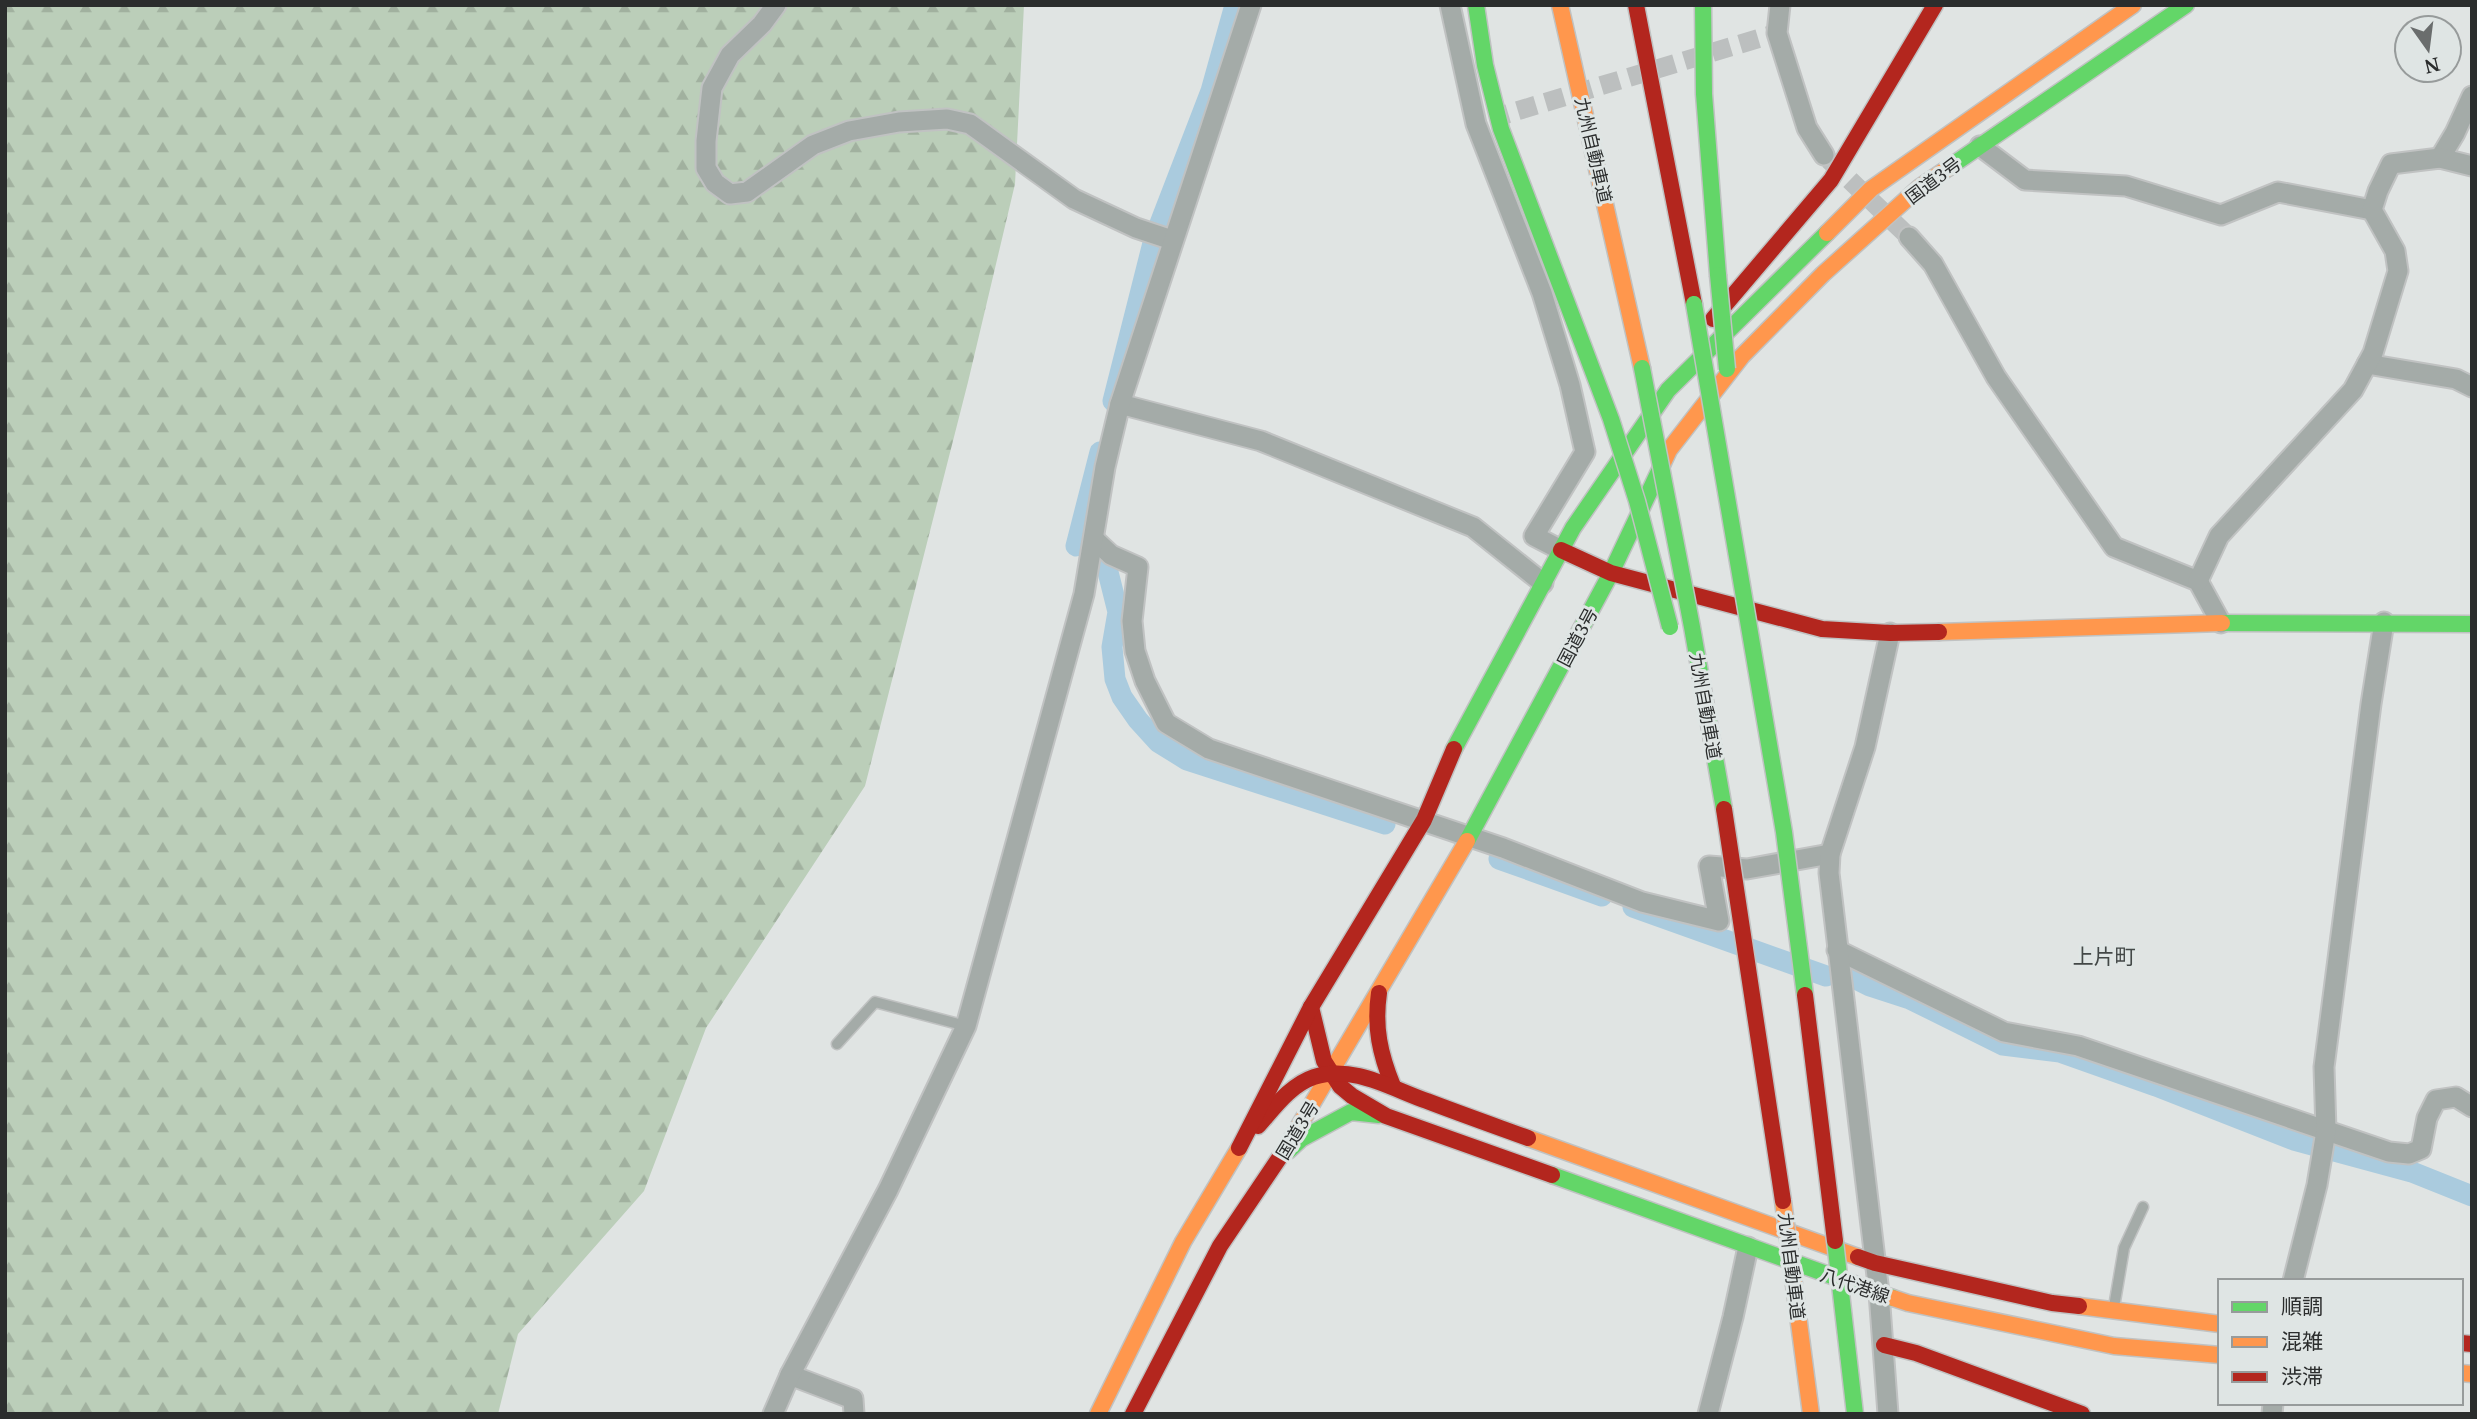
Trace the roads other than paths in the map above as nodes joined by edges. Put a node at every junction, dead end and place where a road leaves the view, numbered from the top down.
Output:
1 (776, 5) edge
2 (1251, 5) edge
3 (1450, 5) edge
4 (1476, 5) edge
5 (1560, 5) edge
6 (1636, 5) edge
7 (1703, 5) edge
8 (1780, 5) edge
9 (1935, 5) edge
10 (2133, 5) edge
11 (2186, 5) edge
12 (2472, 96) edge
13 (1980, 146) junction
14 (1824, 155) tunnel mouth
15 (2440, 158) junction
16 (2472, 166) edge
17 (2372, 210) junction
18 (1909, 237) tunnel mouth
19 (1172, 240) junction
20 (2367, 364) junction
21 (2472, 387) edge
22 (1730, 396) dead end
23 (1119, 404) junction
24 (1746, 516) dead end
25 (1573, 528) junction
26 (1094, 538) junction
27 (1560, 550) junction
28 (1611, 573) junction
29 (2198, 581) junction
30 (1543, 583) junction
31 (2384, 622) junction
32 (2221, 623) junction
33 (2472, 624) edge
34 (1890, 633) junction
35 (1675, 646) dead end
36 (1689, 699) dead end
37 (1424, 820) junction
38 (1784, 832) junction
39 (1469, 838) junction
40 (1830, 854) junction
41 (1734, 870) junction
42 (1837, 950) junction
43 (1381, 987) junction
44 (1311, 1007) junction
45 (966, 1026) junction
46 (837, 1044) dead end
47 (1330, 1074) junction
48 (1393, 1086) junction
49 (2472, 1107) edge
50 (1386, 1116) junction
51 (2326, 1131) junction
52 (1238, 1149) junction
53 (1281, 1157) junction
54 (2143, 1207) dead end
55 (1748, 1247) junction
56 (1875, 1264) junction
57 (2293, 1279) edge
58 (1879, 1293) junction
59 (2113, 1311) junction
60 (2218, 1324) edge
61 (1884, 1345) junction
62 (2218, 1355) edge
63 (790, 1375) junction
64 (773, 1414) edge
65 (854, 1414) edge
66 (1098, 1414) edge
67 (1133, 1414) edge
68 (1708, 1414) edge
69 (1811, 1414) edge
70 (1855, 1414) edge
71 (1888, 1414) edge
72 (2082, 1414) edge

1 - 19 street
2 - 19 street
3 - 27 street
4 - 35 main road, bridge
5 - 41 main road, 九州自動車道, bridge
6 - 38 main road, bridge
7 - 22 main road, bridge
8 - 14 street
9 - 25 main road
10 - 25 main road, 国道3号
11 - 13 main road, 国道3号
12 - 15 street
13 - 17 street
13 - 28 main road, 国道3号
15 - 16 street
15 - 17 street
17 - 20 street
18 - 29 street
19 - 23 street
20 - 21 street
20 - 29 street
23 - 26 street
23 - 30 street
24 - 38 main road, bridge
25 - 27 main road, 国道3号
26 - 37 street
26 - 45 street
27 - 28 main road
27 - 30 main road, 国道3号
28 - 34 main road
28 - 39 main road, 国道3号
29 - 32 street
30 - 37 main road, 国道3号
31 - 32 main road
31 - 33 main road
31 - 51 street
32 - 34 main road
34 - 40 street
36 - 41 main road, bridge
37 - 39 street
37 - 44 main road, 国道3号
38 - 70 main road, bridge
39 - 40 street
39 - 43 main road, 国道3号
40 - 42 street
41 - 69 main road, 九州自動車道, bridge
42 - 51 street
42 - 56 street
43 - 47 main road, 国道3号
43 - 48 main road
44 - 47 main road, 八代港線
44 - 52 main road, 国道3号
45 - 46 lane
45 - 63 street
47 - 48 main road, 八代港線
47 - 50 main road, 八代港線
47 - 52 main road, 八代港線
47 - 53 main road, 国道3号
48 - 56 main road, 八代港線
49 - 51 street
50 - 53 main road, 八代港線
50 - 55 main road, 八代港線
51 - 57 street
52 - 66 main road, 国道3号
53 - 67 main road, 国道3号
54 - 59 lane
55 - 58 main road, 八代港線
55 - 68 street
56 - 58 street
56 - 59 main road, 八代港線
58 - 61 street
58 - 62 main road, 八代港線
59 - 60 main road, 八代港線
61 - 71 street
61 - 72 main road
63 - 64 street
63 - 65 street

